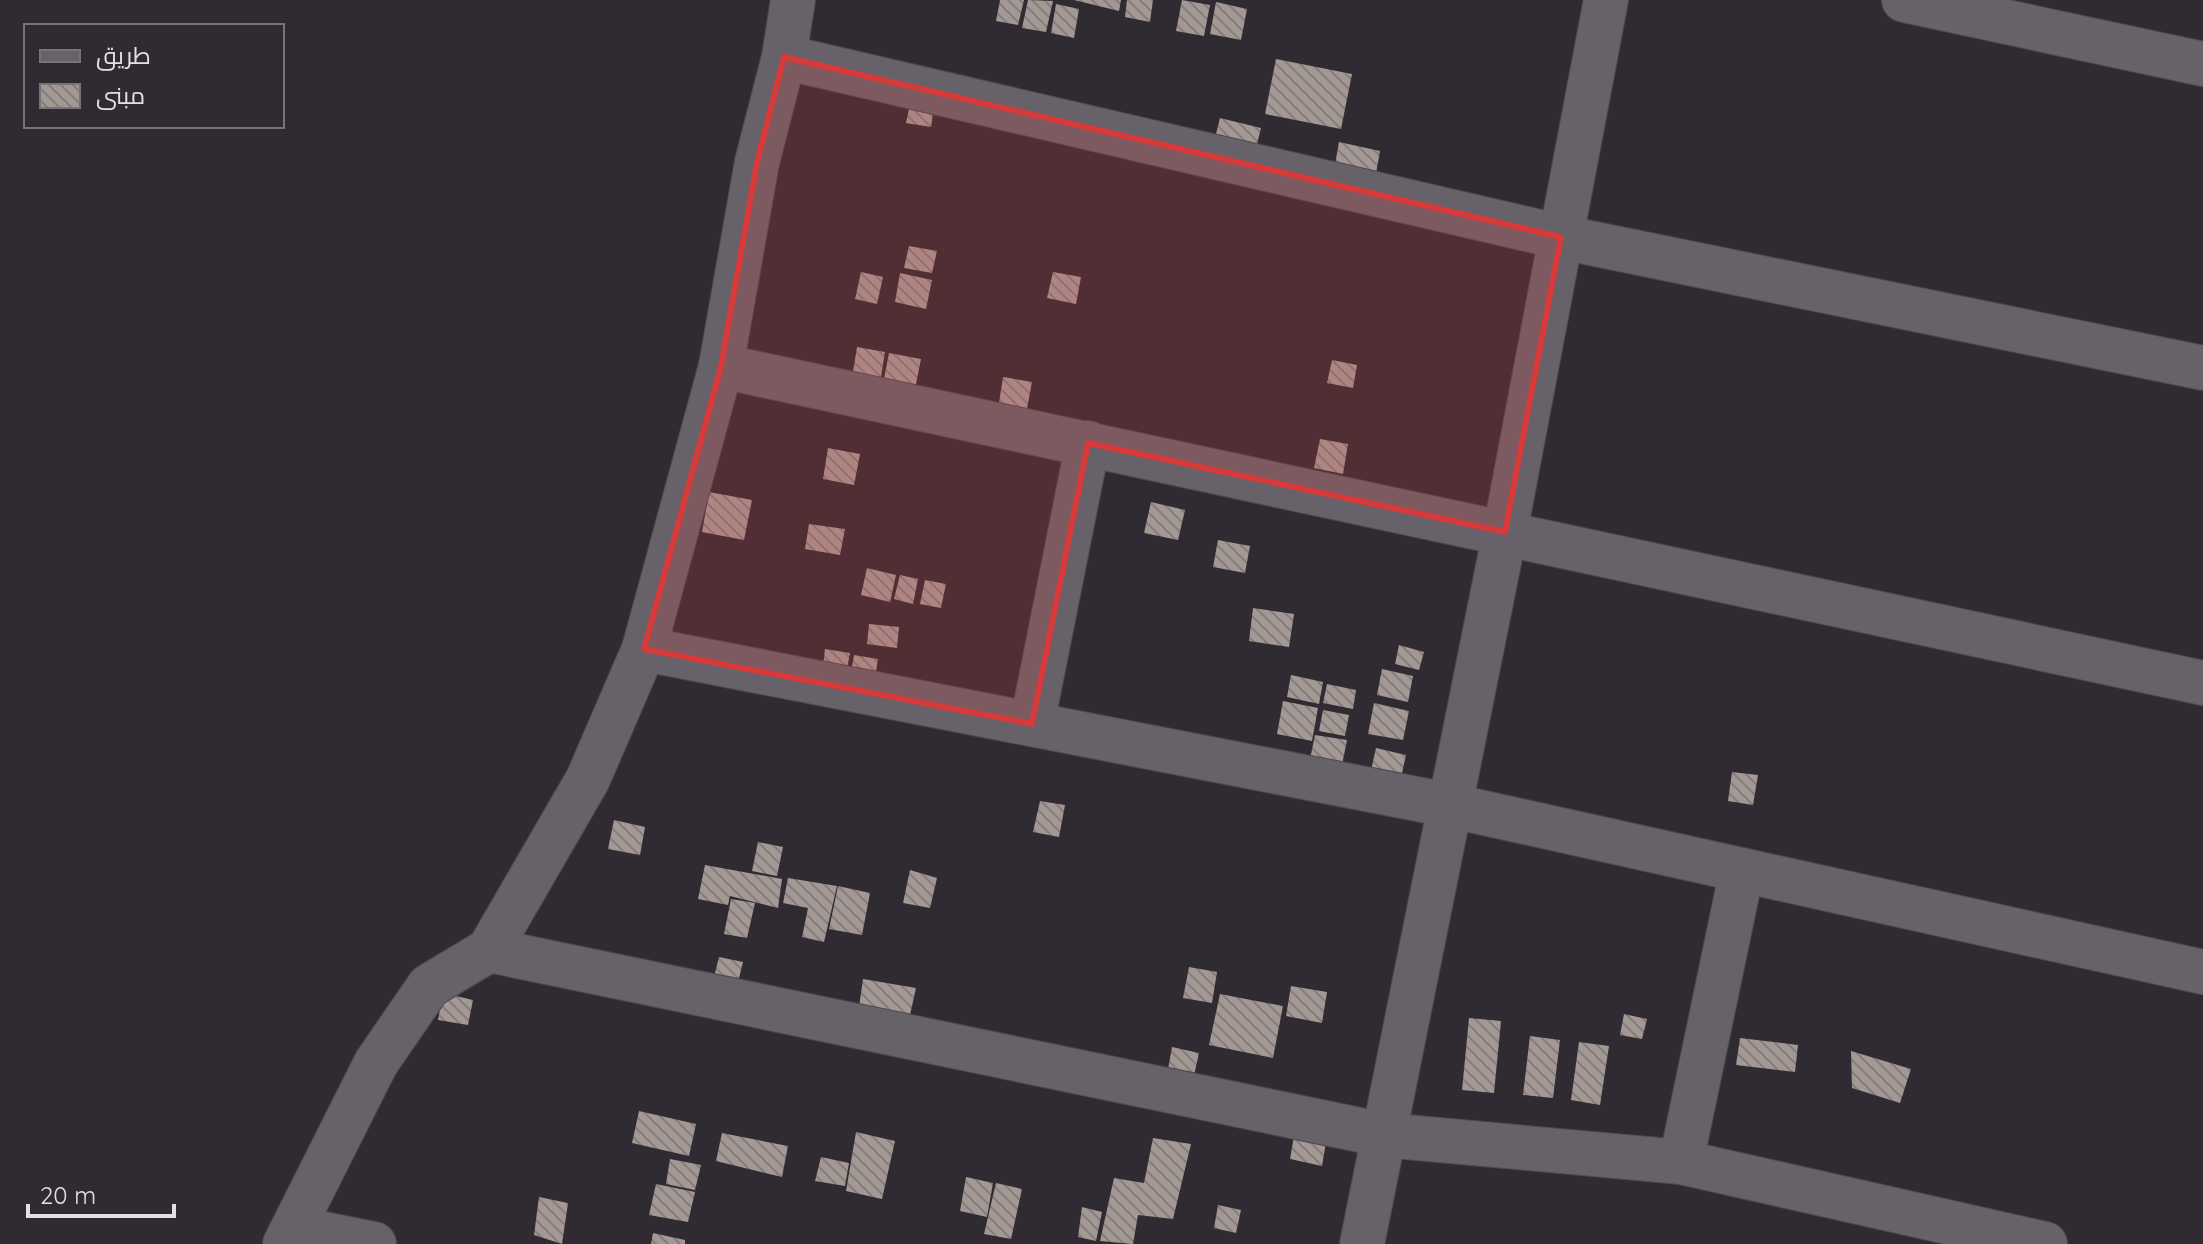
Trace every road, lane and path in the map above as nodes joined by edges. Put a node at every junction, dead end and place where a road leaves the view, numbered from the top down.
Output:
1 (793, 0) edge
2 (1606, 0) edge
3 (1904, 0) edge
4 (784, 57) junction
5 (2203, 64) edge
6 (1561, 237) junction
7 (721, 366) junction
8 (2203, 368) edge
9 (1088, 443) junction
10 (1505, 532) junction
11 (644, 649) junction
12 (2203, 683) edge
13 (1032, 724) junction
14 (1448, 805) junction
15 (1742, 870) junction
16 (489, 950) junction
17 (2203, 972) edge
18 (1384, 1135) junction
19 (1681, 1162) junction
20 (290, 1236) edge
21 (374, 1244) edge
22 (1362, 1244) edge
23 (2045, 1244) edge

1 - 4 street
2 - 6 street
3 - 5 street
4 - 6 street
4 - 7 street
6 - 8 street
6 - 10 street
7 - 9 street
7 - 11 street
9 - 10 street
9 - 13 street
10 - 12 street
10 - 14 street
11 - 13 street
11 - 16 street
13 - 14 street
14 - 15 street
14 - 18 street
15 - 17 street
15 - 19 street
16 - 18 street
16 - 20 street
18 - 19 street
18 - 22 street
19 - 23 street
20 - 21 street

